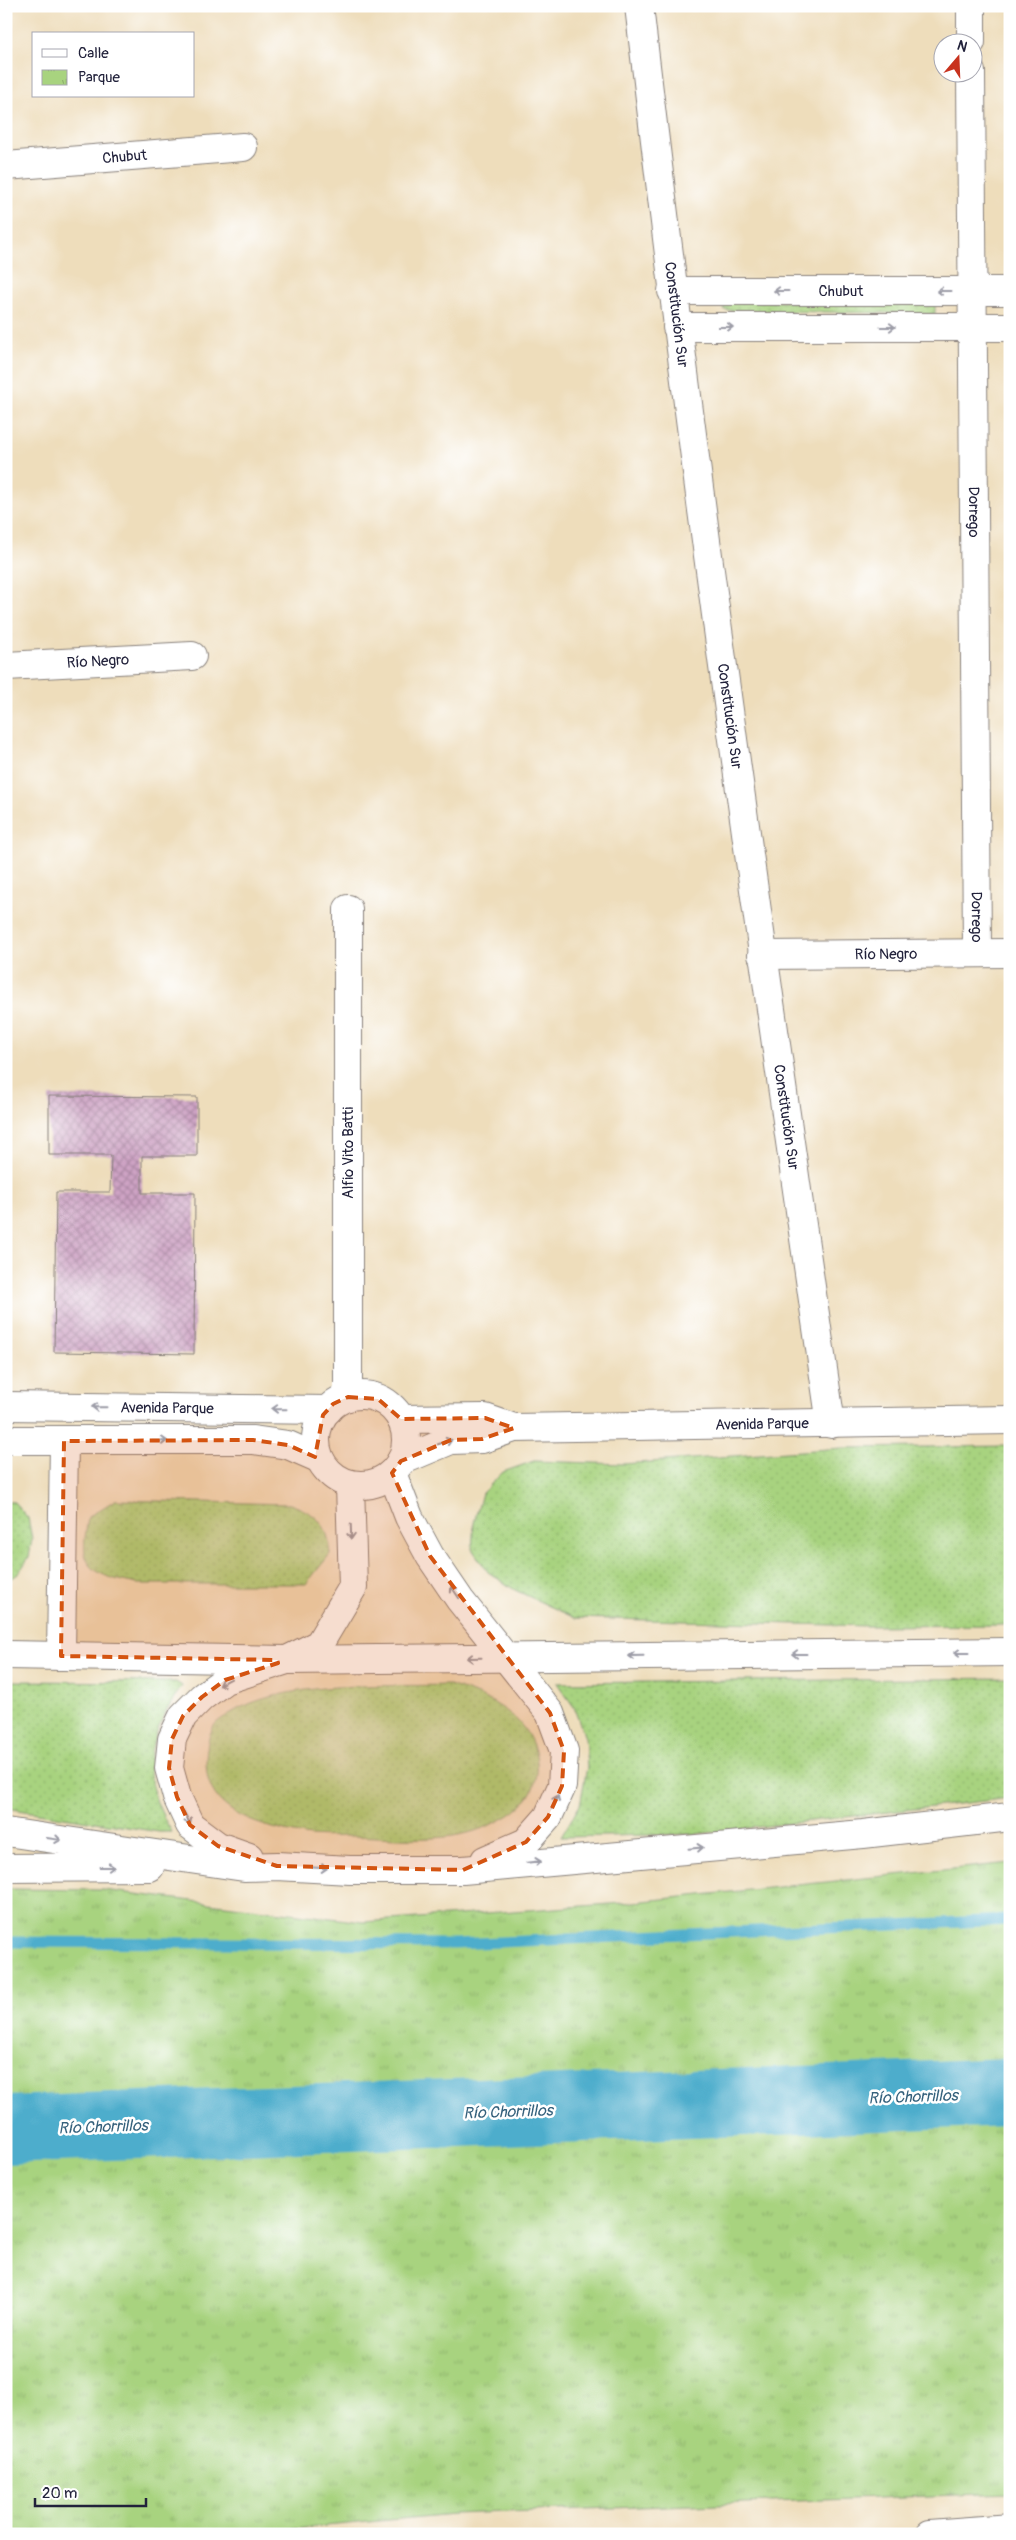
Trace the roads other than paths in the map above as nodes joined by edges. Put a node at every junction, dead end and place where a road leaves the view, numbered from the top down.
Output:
1 (639, 6) edge
2 (971, 6) edge
3 (971, 32) edge
4 (971, 82) edge
5 (243, 147) dead end
6 (6, 166) edge
7 (672, 291) junction
8 (973, 291) junction
9 (1010, 291) edge
10 (677, 327) junction
11 (973, 327) junction
12 (1010, 327) edge
13 (192, 656) dead end
14 (6, 666) edge
15 (348, 909) dead end
16 (977, 952) junction
17 (1010, 953) edge
18 (762, 955) junction
19 (338, 1404) junction
20 (6, 1406) edge
21 (401, 1419) junction
22 (1010, 1420) edge
23 (830, 1424) junction
24 (514, 1428) junction
25 (6, 1440) edge
26 (64, 1441) junction
27 (320, 1459) junction
28 (396, 1467) junction
29 (350, 1484) junction
30 (1010, 1652) edge
31 (6, 1655) edge
32 (61, 1656) junction
33 (507, 1658) junction
34 (287, 1660) junction
35 (1010, 1816) edge
36 (6, 1832) edge
37 (277, 1866) junction
38 (244, 1867) junction
39 (6, 1868) edge
40 (463, 1870) junction
41 (1010, 2528) edge
42 (930, 2534) edge

1 - 7 main road, Constitución Sur
2 - 3 main road
4 - 8 main road, Dorrego
5 - 6 main road, Chubut
8 -> 7 main road, Chubut
7 - 10 main road, Constitución Sur
8 - 9 main road, Chubut
8 - 11 main road, Dorrego
10 -> 11 main road
10 - 18 main road, Constitución Sur
11 - 12 main road
11 - 16 main road, Dorrego
13 - 14 main road, Río Negro
15 - 19 main road, Alfio Vito Batti
16 - 17 main road, Río Negro
16 - 18 main road, Río Negro
18 - 23 main road, Constitución Sur
19 -> 20 main road, Avenida Parque
19 - 21 main road
19 - 27 main road
21 - 24 main road, Avenida Parque
21 - 28 main road
22 - 23 main road, Avenida Parque
23 - 24 main road, Avenida Parque
28 -> 24 main road, Avenida Parque
25 - 26 main road, Avenida Parque
26 -> 27 main road, Avenida Parque
26 - 32 main road
27 - 29 main road
28 - 29 main road
33 -> 28 main road
29 -> 34 main road
30 -> 33 main road
31 - 32 main road
32 - 34 main road
33 -> 34 main road
40 -> 33 main road
34 -> 37 main road
40 -> 35 main road
36 -> 38 main road
37 - 38 main road
37 -> 40 main road
39 -> 38 main road
41 - 42 main road

